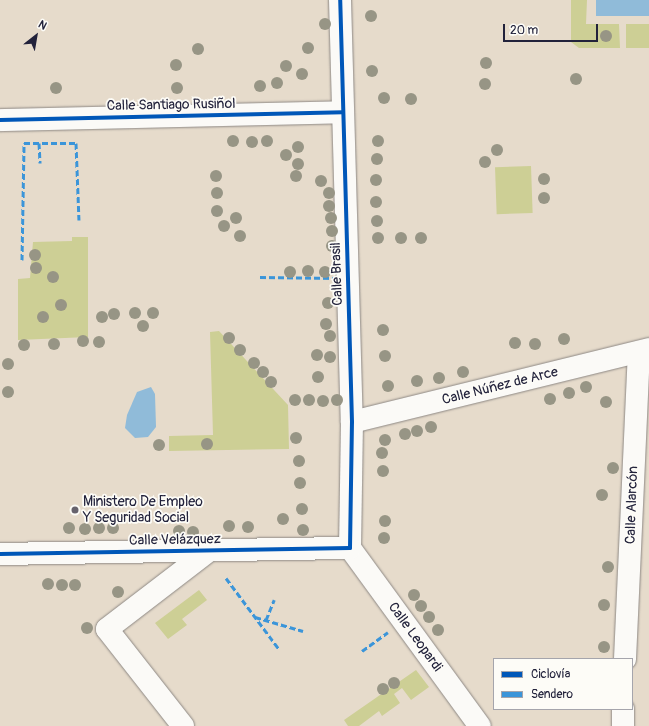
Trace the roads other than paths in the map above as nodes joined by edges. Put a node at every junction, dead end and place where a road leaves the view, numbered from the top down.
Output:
1 (340, 0) edge
2 (343, 112) junction
3 (0, 120) edge
4 (644, 350) edge
5 (352, 422) junction
6 (350, 548) junction
7 (210, 550) junction
8 (0, 554) edge
9 (626, 658) edge
10 (623, 710) edge
11 (183, 726) edge
12 (480, 726) edge
13 (623, 726) edge

1 - 2 street, Calle Brasil
2 - 3 street, Calle Santiago Rusiñol
2 - 5 street, Calle Brasil
4 - 5 street, Calle Núñez de Arce
4 - 9 street, Calle Alarcón
5 - 6 street, Calle Brasil
6 - 7 street, Calle Velázquez
6 - 12 street, Calle Leopardi
7 - 8 street, Calle Velázquez
7 - 11 street
10 - 13 street

